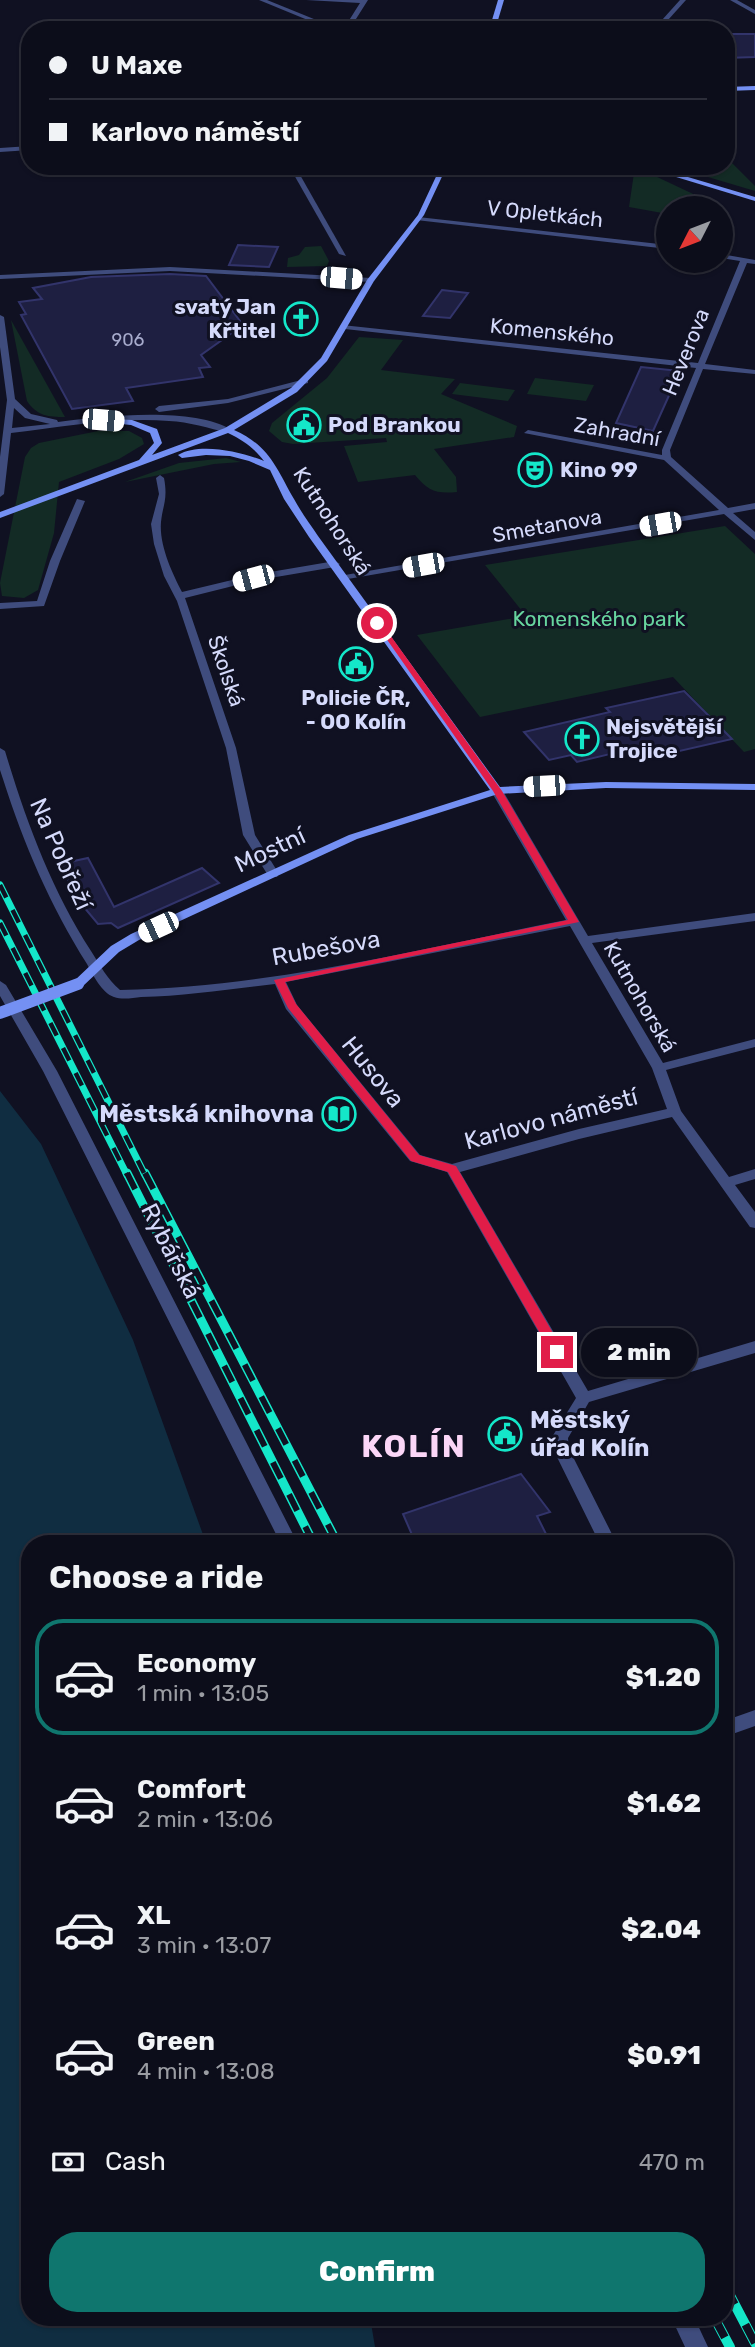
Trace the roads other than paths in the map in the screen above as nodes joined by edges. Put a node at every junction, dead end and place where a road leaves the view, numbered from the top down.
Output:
1 (262, 0) edge
2 (309, 0) edge
3 (501, 0) edge
4 (683, 0) edge
5 (733, 0) edge
6 (364, 1) edge
7 (755, 12) edge
8 (315, 21) edge
9 (352, 21) edge
10 (495, 21) edge
11 (664, 21) edge
12 (735, 89) edge
13 (755, 89) edge
14 (21, 149) edge
15 (0, 150) edge
16 (297, 175) edge
17 (440, 175) edge
18 (673, 175) edge
19 (755, 199) edge
20 (418, 219) junction
21 (656, 246) edge
22 (344, 254) dead end
23 (733, 258) edge
24 (744, 260) junction
25 (755, 262) edge
26 (0, 276) edge
27 (371, 280) junction
28 (0, 317) edge
29 (345, 327) junction
30 (699, 366) junction
31 (755, 372) edge
32 (305, 381) junction
33 (11, 400) junction
34 (103, 420) junction
35 (87, 422) junction
36 (228, 430) junction
37 (9, 432) junction
38 (528, 433) dead end
39 (667, 458) junction
40 (136, 466) junction
41 (276, 470) junction
42 (160, 478) dead end
43 (0, 494) edge
44 (80, 501) dead end
45 (755, 506) edge
46 (726, 512) junction
47 (0, 515) edge
48 (755, 537) edge
49 (335, 564) junction
50 (345, 578) junction
51 (180, 596) junction
52 (0, 606) edge
53 (0, 751) edge
54 (755, 787) edge
55 (497, 791) junction
56 (273, 874) junction
57 (755, 916) edge
58 (574, 922) junction
59 (584, 940) junction
60 (96, 969) junction
61 (279, 980) junction
62 (0, 985) edge
63 (0, 1013) edge
64 (755, 1043) edge
65 (659, 1068) junction
66 (675, 1112) junction
67 (452, 1169) junction
68 (755, 1174) edge
69 (725, 1183) junction
70 (755, 1223) edge
71 (755, 1347) edge
72 (584, 1398) junction
73 (285, 1535) edge
74 (604, 1535) edge
75 (755, 1718) edge
76 (733, 1726) edge
77 (686, 2326) edge
78 (697, 2347) edge

1 - 8 street
2 - 6 street
3 - 10 street
4 - 11 street
5 - 7 street
6 - 9 street
12 - 13 street
14 - 15 street
16 - 22 street
17 - 20 street
18 - 19 street
20 - 21 street, V Opletkách
20 - 27 street
23 - 24 street
24 - 25 street
24 - 30 street, Heverova
26 - 27 street
27 - 29 street
28 - 33 street
29 - 30 street, Komenského
29 - 32 street
30 - 31 street, Komenského
30 - 39 street, Heverova
32 - 34 street
32 - 36 street
33 - 35 street
33 - 37 street
34 - 35 street
34 - 36 street, Kutnohorská
34 - 40 street
35 - 37 street
36 - 40 street
36 - 41 street, Kutnohorská
37 - 43 street
38 - 39 street, Zahradní
39 - 46 street, Zahradní
40 - 41 street
40 - 47 street
41 - 49 street, Kutnohorská
42 - 51 street, Školská
44 - 52 street
45 - 46 street, Smetanova
46 - 48 street, Zahradní
46 - 50 street, Smetanova
49 - 50 street, Kutnohorská
49 - 51 street
50 - 55 street, Kutnohorská
51 - 56 street, Školská
53 - 60 street, Na Pobřeží
54 - 55 street, Mostní
55 - 56 street, Mostní
55 - 58 street, Kutnohorská
56 - 60 street, Mostní
57 - 59 street
58 - 59 street, Kutnohorská
58 - 61 street, Rubešova
59 - 65 street, Kutnohorská
60 - 61 street, Rubešova
60 - 63 street, Mostní, bridge
61 - 67 street, Husova
62 - 73 street, Rybářská
64 - 65 street
65 - 66 street, Kutnohorská
66 - 67 street, Karlovo náměstí
66 - 69 street, Karlovo náměstí
67 - 72 street, Karlovo náměstí
68 - 69 street
69 - 70 street, Karlovo náměstí
71 - 72 street
72 - 74 street
75 - 76 street
77 - 78 street

